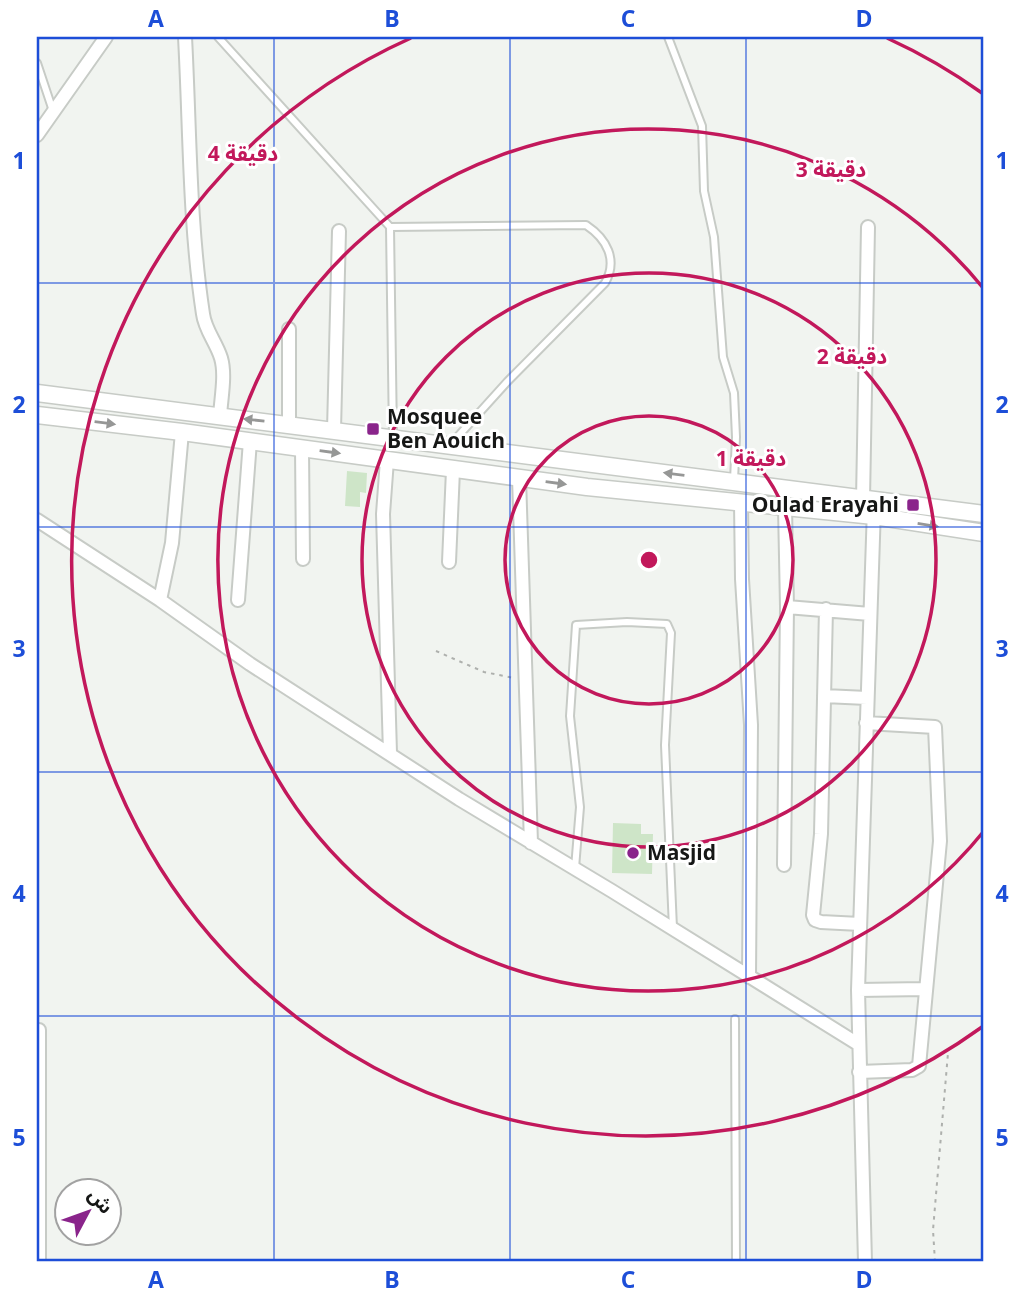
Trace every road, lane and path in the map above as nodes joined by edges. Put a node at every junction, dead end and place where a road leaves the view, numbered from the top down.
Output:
1 (106, 37) edge
2 (185, 37) edge
3 (218, 37) edge
4 (667, 37) edge
5 (37, 63) edge
6 (53, 111) junction
7 (37, 135) edge
8 (390, 227) junction
9 (868, 227) dead end
10 (340, 231) dead end
11 (289, 329) dead end
12 (37, 393) edge
13 (37, 415) edge
14 (220, 416) junction
15 (289, 424) junction
16 (334, 430) junction
17 (182, 432) junction
18 (393, 438) junction
19 (250, 441) junction
20 (450, 445) junction
21 (302, 448) junction
22 (387, 460) junction
23 (453, 470) junction
24 (646, 471) junction
25 (519, 478) junction
26 (734, 482) junction
27 (644, 493) junction
28 (741, 503) junction
29 (870, 505) junction
30 (785, 507) junction
31 (984, 514) edge
32 (37, 520) edge
33 (984, 533) edge
34 (303, 559) dead end
35 (449, 562) dead end
36 (160, 600) junction
37 (238, 600) dead end
38 (787, 607) junction
39 (826, 609) junction
40 (870, 614) junction
41 (436, 651) dead end
42 (526, 679) junction
43 (824, 695) junction
44 (867, 698) junction
45 (866, 723) junction
46 (390, 753) junction
47 (531, 843) junction
48 (784, 865) dead end
49 (575, 870) junction
50 (860, 924) junction
51 (673, 929) junction
52 (749, 977) junction
53 (925, 989) junction
54 (858, 990) junction
55 (735, 1019) dead end
56 (39, 1030) dead end
57 (858, 1044) junction
58 (948, 1053) dead end
59 (859, 1072) junction
60 (39, 1262) edge
61 (736, 1262) edge
62 (865, 1262) edge
63 (935, 1262) edge

1 - 6 street
2 - 14 street
3 - 8 lane
4 - 26 lane
5 - 6 lane
6 - 7 street
8 - 18 lane
8 - 20 lane
9 - 29 street
10 - 16 street
11 - 15 street
12 - 14 street
13 -> 17 street
15 -> 14 street
15 - 16 street
16 - 18 street
17 - 19 street
17 - 36 street
18 - 20 street
19 - 21 street
19 - 37 street
20 - 24 street
21 -> 22 street
21 - 34 street
22 - 23 street
22 - 46 street
23 - 25 street
23 - 35 street
26 -> 24 street
24 - 27 street
25 -> 27 street
25 - 42 street
26 - 29 street
27 - 28 street
28 - 30 street
28 - 52 street
29 - 30 street
29 - 31 street
29 -> 33 street
29 - 40 street
30 - 38 street
32 - 36 street
36 - 46 street
38 - 39 street
38 - 48 street
39 - 40 street
39 - 43 street
40 - 44 street
41 - 42 path
42 - 47 street
43 - 44 street
43 - 50 street
44 - 45 street
45 - 50 street
45 - 53 street
46 - 47 street
47 - 49 street
49 - 51 street
49 - 51 lane
50 - 54 street
51 - 52 street
52 - 57 street
53 - 54 street
53 - 59 street
54 - 57 street
55 - 61 lane
56 - 60 street
57 - 59 street
58 - 63 path
59 - 62 street

